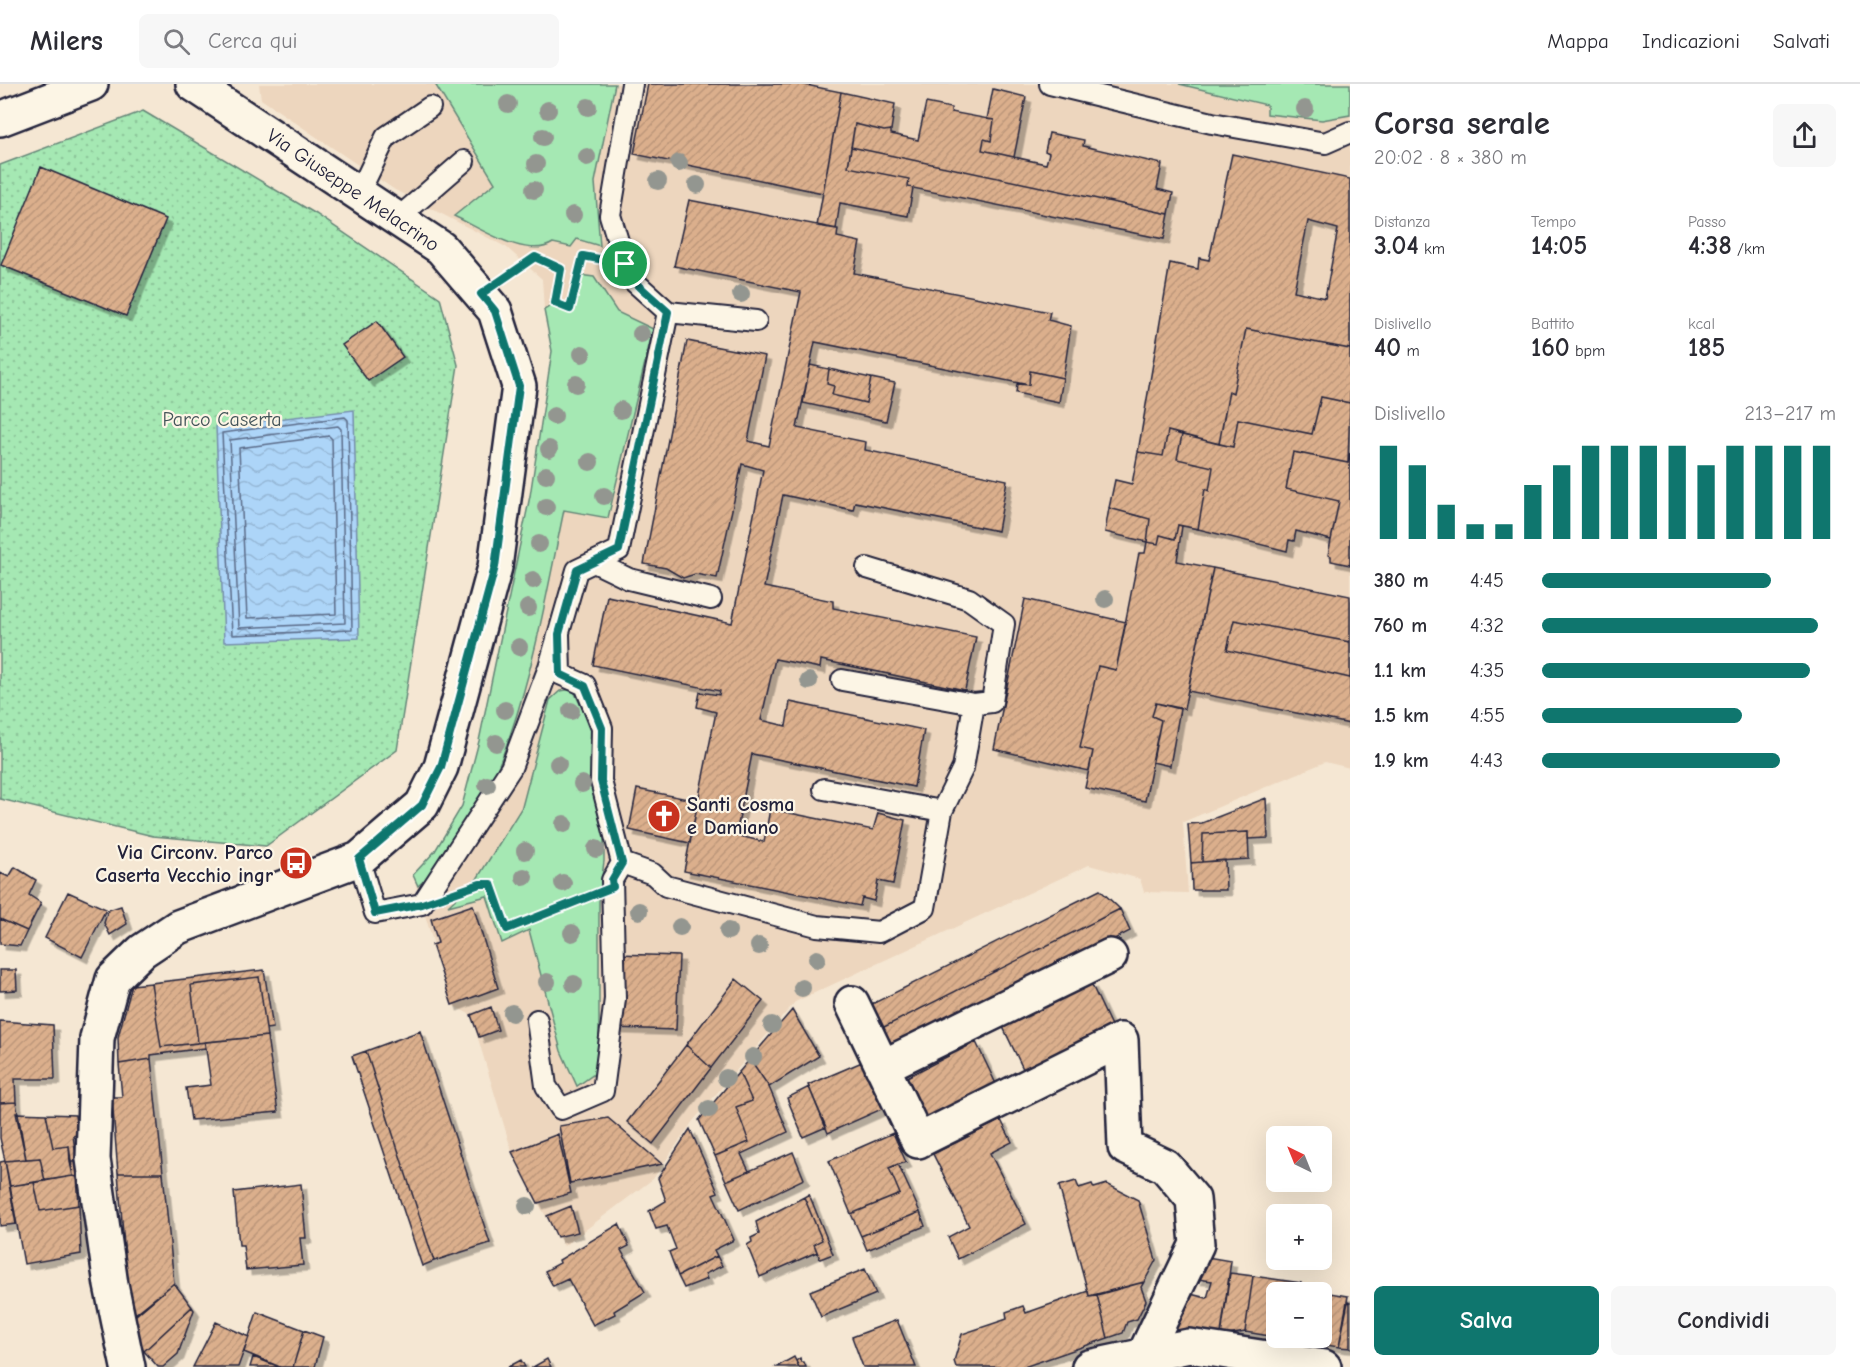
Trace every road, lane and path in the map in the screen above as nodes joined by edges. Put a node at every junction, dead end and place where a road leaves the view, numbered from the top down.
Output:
1 (91, 84) edge
2 (632, 84) edge
3 (1050, 84) edge
4 (207, 88) edge
5 (430, 107) dead end
6 (0, 119) edge
7 (1350, 132) edge
8 (464, 161) dead end
9 (359, 193) junction
10 (397, 219) junction
11 (625, 264) junction
12 (481, 294) junction
13 (668, 312) junction
14 (756, 321) dead end
15 (594, 562) junction
16 (867, 568) dead end
17 (711, 599) dead end
18 (559, 634) junction
19 (842, 680) dead end
20 (974, 704) junction
21 (824, 789) dead end
22 (942, 811) junction
23 (359, 859) junction
24 (622, 863) junction
25 (613, 887) junction
26 (422, 904) junction
27 (1110, 956) dead end
28 (852, 1003) dead end
29 (537, 1020) dead end
30 (882, 1067) junction
31 (1144, 1355) junction
32 (128, 1367) edge
33 (1089, 1367) edge
34 (1324, 1367) edge

1 - 6 street
2 - 11 lane
3 - 7 lane
4 - 9 street, Via Giuseppe Melacrino
5 - 9 lane
8 - 10 lane
9 - 10 street, Via Giuseppe Melacrino
10 - 12 street, Via Giuseppe Melacrino
11 - 12 path
11 - 13 lane
12 - 23 street, Via Giuseppe Melacrino
13 - 14 lane
13 - 15 lane
15 - 17 lane
15 - 18 lane
16 - 20 lane
18 - 24 lane
18 - 26 lane
19 - 20 lane
20 - 22 lane
21 - 22 lane
22 - 24 lane
23 - 26 lane
23 - 32 street, Via Giuseppe Melacrino
24 - 25 lane
25 - 26 path
25 - 29 lane
27 - 30 street
28 - 30 street
30 - 31 street
31 - 33 street
31 - 34 street

